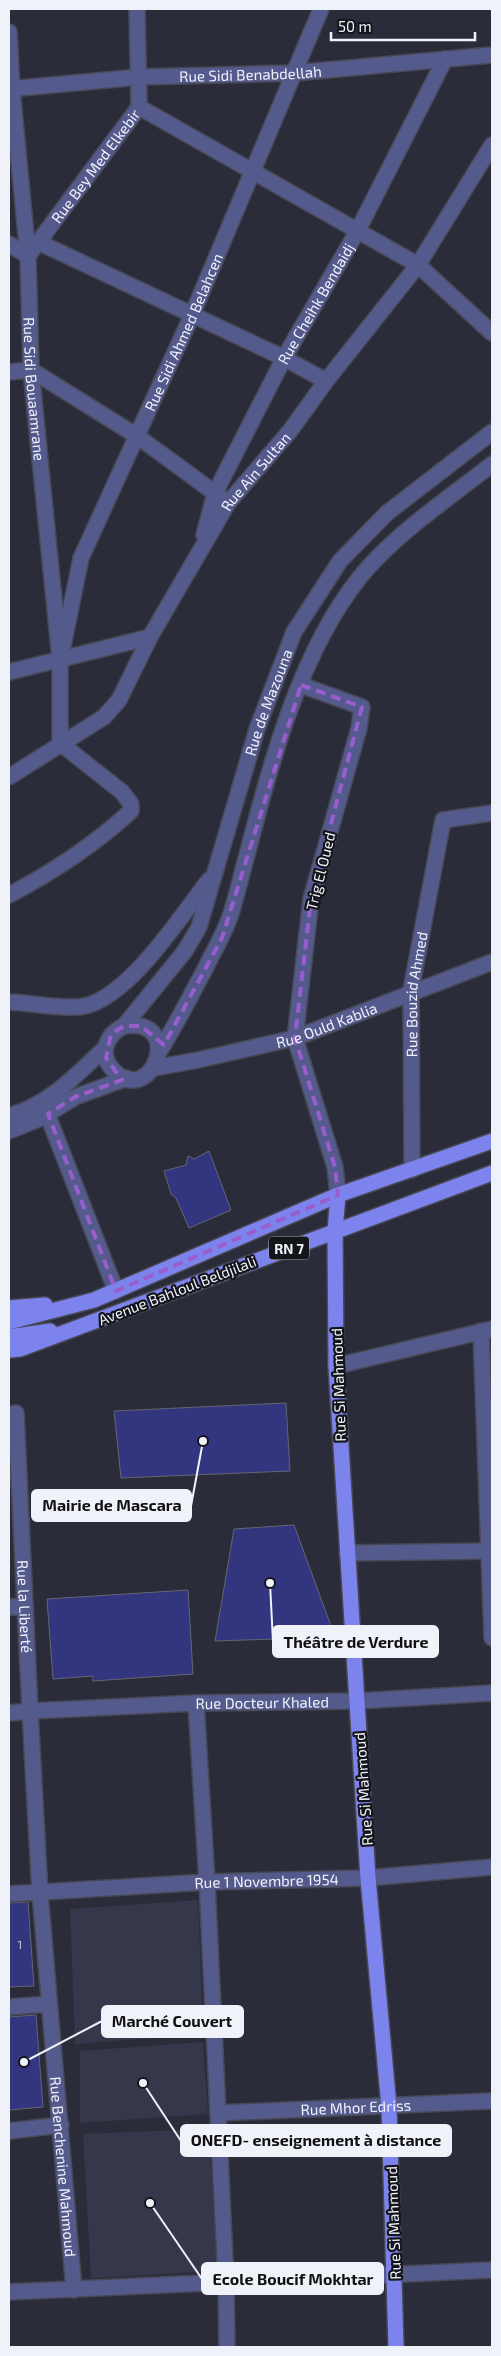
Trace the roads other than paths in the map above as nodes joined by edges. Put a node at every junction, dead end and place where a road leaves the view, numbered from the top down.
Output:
1 (137, 9) edge
2 (320, 9) edge
3 (9, 32) edge
4 (492, 55) edge
5 (445, 59) junction
6 (294, 73) junction
7 (139, 77) junction
8 (10, 89) edge
9 (140, 107) junction
10 (492, 145) edge
11 (251, 172) junction
12 (358, 230) junction
13 (9, 244) edge
14 (31, 246) junction
15 (418, 265) junction
16 (192, 315) junction
17 (492, 333) edge
18 (284, 358) junction
19 (31, 370) junction
20 (9, 372) edge
21 (326, 380) junction
22 (492, 432) edge
23 (137, 436) junction
24 (492, 464) edge
25 (215, 493) junction
26 (228, 502) junction
27 (199, 553) junction
28 (150, 637) junction
29 (60, 659) junction
30 (9, 672) edge
31 (301, 684) junction
32 (60, 743) junction
33 (9, 777) edge
34 (492, 813) edge
35 (214, 872) junction
36 (9, 895) edge
37 (492, 962) edge
38 (411, 994) junction
39 (9, 1002) edge
40 (124, 1026) junction
41 (295, 1038) junction
42 (105, 1048) junction
43 (159, 1052) junction
44 (154, 1068) junction
45 (127, 1078) junction
46 (45, 1108) junction
47 (9, 1116) edge
48 (9, 1131) edge
49 (492, 1141) edge
50 (412, 1170) junction
51 (492, 1173) edge
52 (338, 1195) junction
53 (335, 1231) junction
54 (116, 1291) junction
55 (94, 1300) junction
56 (9, 1308) edge
57 (9, 1322) edge
58 (86, 1325) junction
59 (487, 1330) edge
60 (9, 1337) edge
61 (9, 1350) edge
62 (336, 1366) junction
63 (12, 1414) edge
64 (490, 1551) edge
65 (347, 1553) junction
66 (25, 1607) junction
67 (9, 1608) edge
68 (492, 1638) edge
69 (492, 1693) edge
70 (358, 1701) junction
71 (196, 1703) junction
72 (30, 1711) junction
73 (9, 1713) edge
74 (492, 1867) edge
75 (368, 1878) junction
76 (207, 1882) junction
77 (40, 1893) junction
78 (9, 1894) edge
79 (49, 2004) junction
80 (9, 2007) edge
81 (492, 2101) edge
82 (389, 2107) junction
83 (218, 2113) junction
84 (61, 2125) junction
85 (9, 2131) edge
86 (492, 2270) edge
87 (394, 2274) junction
88 (226, 2282) junction
89 (74, 2290) junction
90 (9, 2292) edge
91 (226, 2347) edge
92 (396, 2347) edge

1 - 7 street, Rue Bey Med Elkebir
2 - 6 street, Rue Sidi Ahmed Belahcen
3 - 8 street, Rue Sidi Bouaamrane
4 - 5 street, Rue Sidi Benabdellah
5 - 6 street, Rue Sidi Benabdellah
5 - 12 street, Rue Cheihk Bendaidj
6 - 7 street, Rue Sidi Benabdellah
6 - 11 street, Rue Sidi Ahmed Belahcen
7 - 8 street, Rue Sidi Benabdellah
7 - 9 street, Rue Bey Med Elkebir
8 - 14 street, Rue Sidi Bouaamrane
9 - 11 street
9 - 14 street, Rue Bey Med Elkebir
10 - 15 street, Rue Ain Sultan
11 - 12 street
11 - 16 street, Rue Sidi Ahmed Belahcen
12 - 15 street
12 - 18 street, Rue Cheihk Bendaidj
13 - 14 street
14 - 16 street
14 - 19 street, Rue Sidi Bouaamrane
15 - 17 street
15 - 21 street, Rue Ain Sultan
16 - 18 street
16 - 23 street, Rue Sidi Ahmed Belahcen
18 - 21 street
18 - 25 street, Rue Cheihk Bendaidj
19 - 20 street
19 - 23 street
19 - 29 street, Rue Sidi Bouaamrane
21 - 26 street, Rue Ain Sultan
22 - 35 street, Rue de Mazouna
23 - 25 street
23 - 29 street, Rue Sidi Ahmed Belahcen
24 - 31 street, Rue de Mazouna
25 - 26 street
25 - 27 street, Rue Cheihk Bendaidj
26 - 27 street, Rue Ain Sultan
27 - 28 street, Rue Ain Sultan
28 - 29 street
28 - 32 street, Rue Ain Sultan
29 - 30 street
29 - 32 street, Rue Sidi Bouaamrane
31 - 41 street, Trig El Oued
31 - 43 street, Rue de Mazouna
32 - 33 street, Rue Ain Sultan
32 - 36 street
34 - 38 street, Rue Bouzid Ahmed
35 - 39 street
35 - 40 street, Rue de Mazouna
37 - 38 street, Rue Ould Kablia
38 - 41 street, Rue Ould Kablia
38 - 50 street, Rue Bouzid Ahmed
40 - 42 street
40 - 43 street
41 - 44 street, Rue Ould Kablia
41 - 52 street
42 - 45 street
42 - 46 street
43 - 44 street
44 - 45 street
45 - 46 street
46 - 47 street
46 - 48 street
46 - 54 street
49 - 50 main road, Avenue Bahloul Beldjilali / RN 7
50 - 52 main road, Avenue Bahloul Beldjilali / RN 7
51 - 53 main road, Avenue Bahloul Beldjilali / RN 7
52 - 53 main road, Rue Si Mahmoud
52 - 54 main road, Avenue Bahloul Beldjilali / RN 7
53 - 58 main road, Avenue Bahloul Beldjilali / RN 7
53 - 62 main road, Rue Si Mahmoud
54 - 55 main road, Avenue Bahloul Beldjilali / RN 7
55 - 56 main road, Avenue Bahloul Beldjilali / RN 7
55 - 57 main road, Avenue Bahloul Beldjilali / RN 7
58 - 60 main road, Avenue Bahloul Beldjilali / RN 7
58 - 61 main road, Avenue Bahloul Beldjilali / RN 7
59 - 62 street
59 - 64 street
62 - 65 main road, Rue Si Mahmoud
63 - 66 street, Rue la Liberté
64 - 65 street
64 - 68 street
65 - 70 main road, Rue Si Mahmoud
66 - 67 street
66 - 72 street, Rue la Liberté
69 - 70 street, Rue Docteur Khaled
70 - 71 street, Rue Docteur Khaled
70 - 75 main road, Rue Si Mahmoud
71 - 72 street, Rue Docteur Khaled
71 - 76 street
72 - 73 street, Rue Docteur Khaled
72 - 77 street, Rue la Liberté
74 - 75 street, Rue 1 Novembre 1954
75 - 76 street, Rue 1 Novembre 1954
75 - 82 main road, Rue Si Mahmoud
76 - 77 street, Rue 1 Novembre 1954
76 - 83 street
77 - 78 street, Rue 1 Novembre 1954
77 - 79 street, Rue Benchenine Mahmoud
79 - 80 street
79 - 84 street, Rue Benchenine Mahmoud
81 - 82 street, Rue Mhor Edriss
82 - 83 street, Rue Mhor Edriss
82 - 87 main road, Rue Si Mahmoud
83 - 88 street
84 - 85 street
84 - 89 street, Rue Benchenine Mahmoud
86 - 87 street
87 - 88 street
87 - 92 main road, Rue Si Mahmoud
88 - 89 street
88 - 91 street
89 - 90 street

